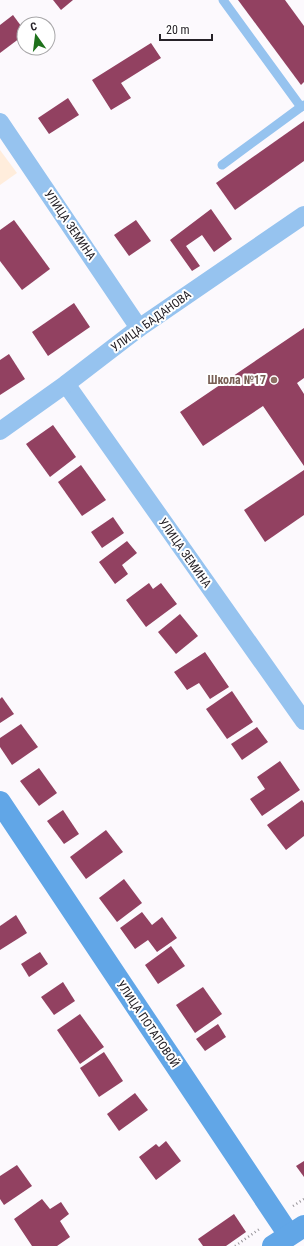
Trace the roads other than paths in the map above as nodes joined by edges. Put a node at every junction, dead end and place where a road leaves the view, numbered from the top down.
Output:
1 (223, 0) edge
2 (302, 106) edge
3 (0, 122) edge
4 (222, 166) dead end
5 (304, 215) edge
6 (139, 328) junction
7 (66, 384) junction
8 (0, 431) edge
9 (304, 721) edge
10 (0, 802) edge
11 (291, 1238) edge

1 - 2 lane
2 - 4 lane
3 - 6 street, УЛИЦА ЗЕМИНА
5 - 6 street, УЛИЦА БАДАНОВА
6 - 7 street, УЛИЦА БАДАНОВА
7 - 8 street, УЛИЦА БАДАНОВА
7 - 9 street, УЛИЦА ЗЕМИНА
10 - 11 main road, УЛИЦА ПОТАПОВОЙ

